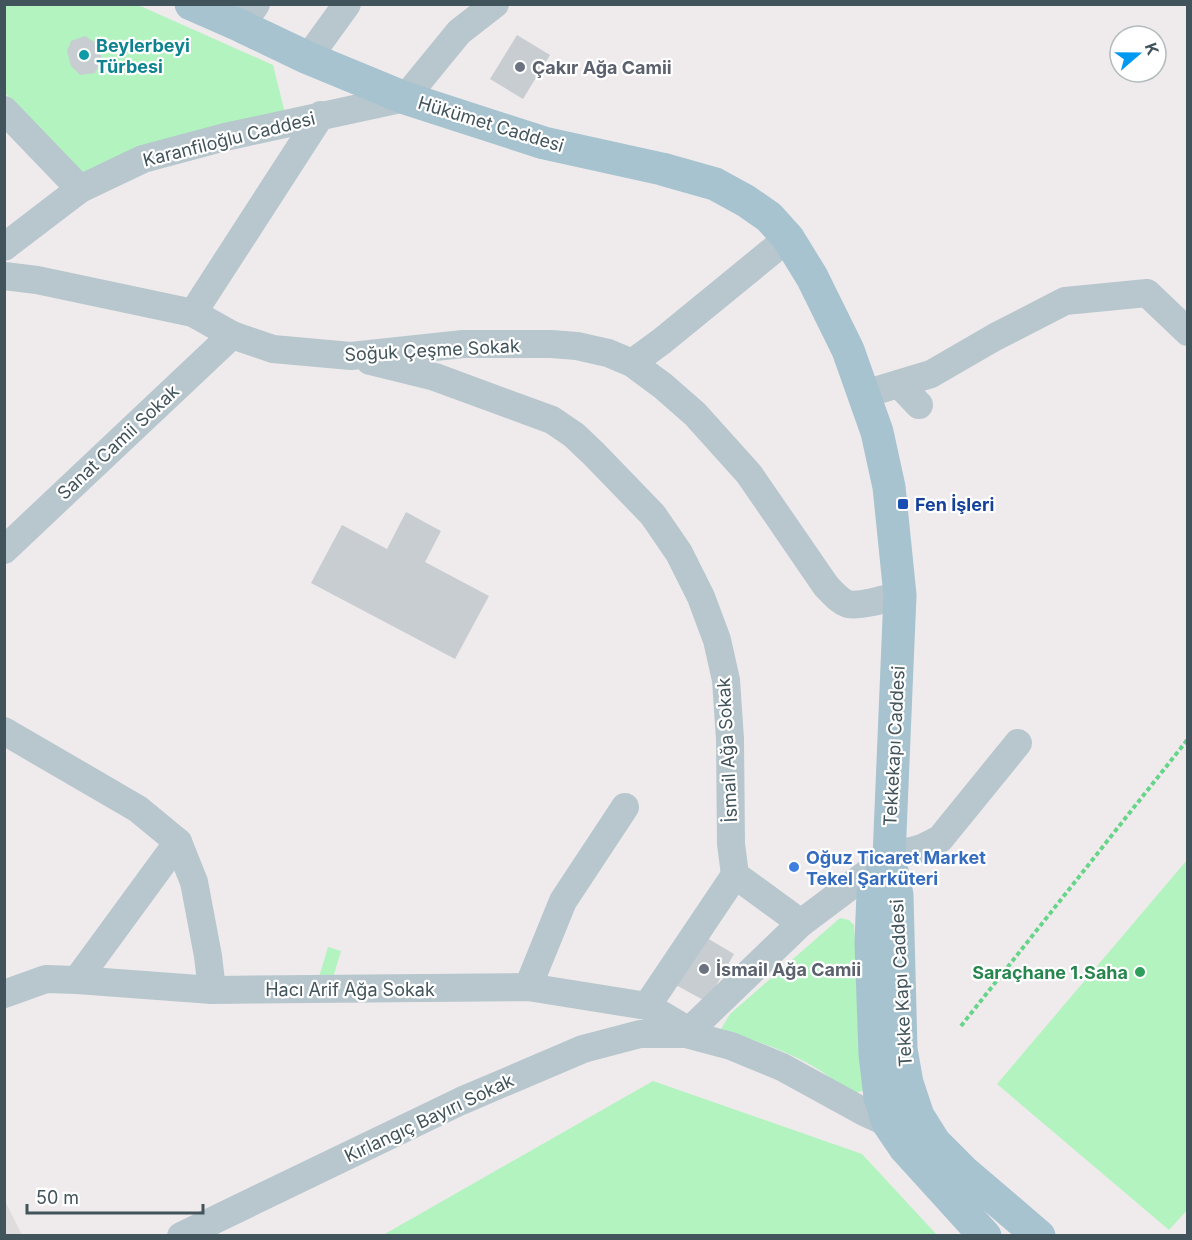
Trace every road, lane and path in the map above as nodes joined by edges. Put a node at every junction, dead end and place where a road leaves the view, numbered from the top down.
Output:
1 (191, 4) edge
2 (347, 4) edge
3 (495, 4) edge
4 (249, 15) edge
5 (308, 58) junction
6 (405, 98) junction
7 (4, 110) edge
8 (321, 115) junction
9 (80, 189) junction
10 (788, 238) junction
11 (4, 247) edge
12 (4, 276) edge
13 (193, 313) junction
14 (1188, 332) edge
15 (232, 335) junction
16 (351, 356) junction
17 (632, 363) junction
18 (899, 384) junction
19 (865, 394) junction
20 (919, 405) dead end
21 (5, 550) edge
22 (900, 595) junction
23 (4, 731) edge
24 (1188, 739) edge
25 (1018, 743) dead end
26 (625, 807) dead end
27 (178, 842) junction
28 (889, 857) junction
29 (735, 875) junction
30 (801, 923) junction
31 (77, 980) junction
32 (528, 987) junction
33 (212, 990) junction
34 (4, 994) edge
35 (647, 1006) junction
36 (961, 1026) dead end
37 (686, 1034) junction
38 (888, 1123) junction
39 (181, 1236) edge
40 (986, 1236) edge
41 (1039, 1236) edge

1 - 4 main road, Hükümet Caddesi
2 - 5 street
3 - 6 street
4 - 5 main road, Hükümet Caddesi
5 - 6 main road, Hükümet Caddesi
6 - 8 street, Karanfiloğlu Caddesi
6 - 10 main road, Hükümet Caddesi
7 - 9 street
8 - 9 street, Karanfiloğlu Caddesi
8 - 13 street
9 - 11 street, Karanfiloğlu Caddesi
10 - 17 street
10 - 19 main road, Tekkekapı Caddesi
12 - 13 street, Soğuk Çeşme Sokak
13 - 15 street, Soğuk Çeşme Sokak
14 - 18 street
15 - 16 street, Soğuk Çeşme Sokak
15 - 21 street, Sanat Camii Sokak
16 - 17 street, Soğuk Çeşme Sokak
16 - 29 street, İsmail Ağa Sokak
17 - 22 street, Soğuk Çeşme Sokak
18 - 19 street
18 - 20 street
19 - 22 main road, Tekkekapı Caddesi
22 - 28 main road, Tekkekapı Caddesi
23 - 27 street
24 - 36 path
25 - 28 street
26 - 32 street
27 - 31 street
27 - 33 street
28 - 30 street
28 - 38 main road, Tekkekapı Caddesi
28 - 41 main road, Tekke Kapı Caddesi
29 - 30 street
29 - 35 street
30 - 37 street
31 - 33 street, Hacı Arif Ağa Sokak
31 - 34 street, Hacı Arif Ağa Sokak
32 - 33 street, Hacı Arif Ağa Sokak
32 - 35 street, Hacı Arif Ağa Sokak
35 - 37 street, Hacı Arif Ağa Sokak
37 - 38 street
37 - 39 street, Kırlangıç Bayırı Sokak
38 - 40 main road, Tekkekapı Caddesi

